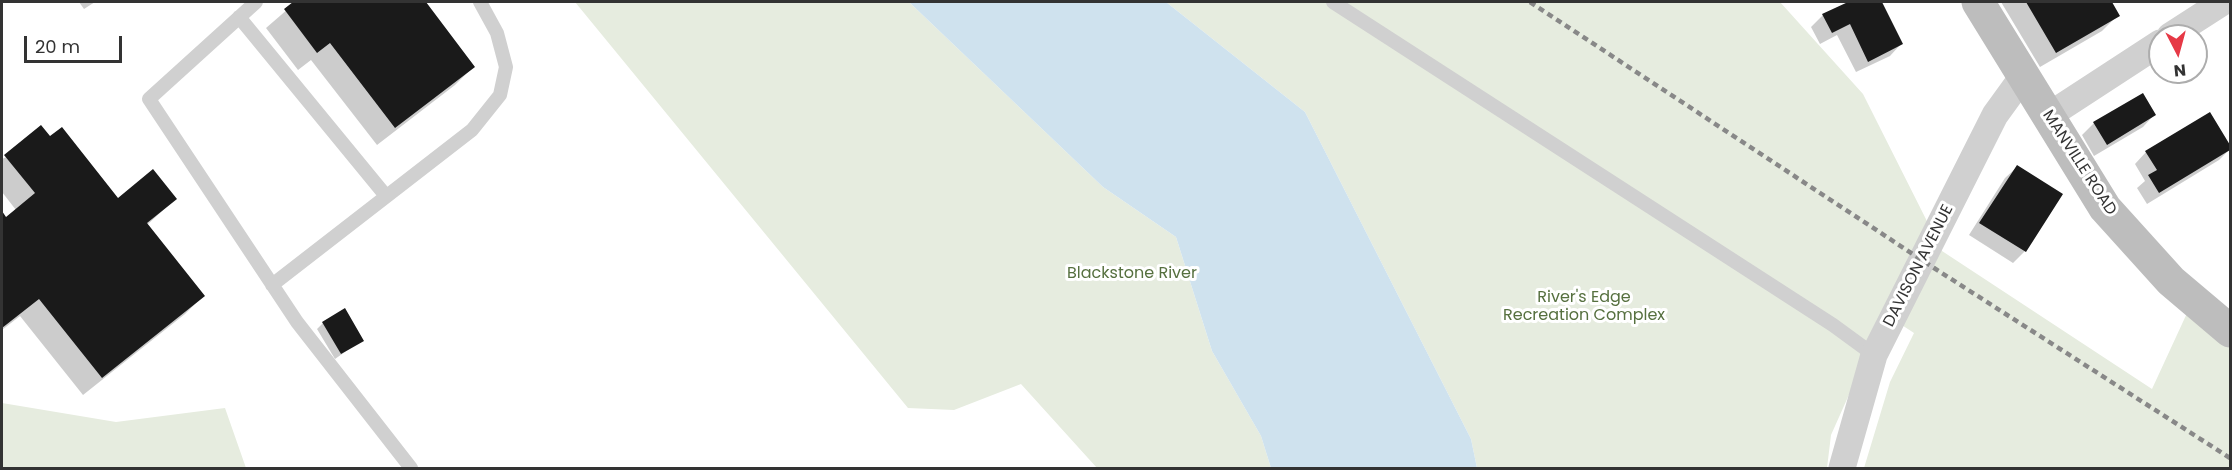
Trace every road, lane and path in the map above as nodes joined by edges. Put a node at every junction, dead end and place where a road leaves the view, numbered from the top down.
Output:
1 (256, 2) edge
2 (480, 2) edge
3 (1333, 2) edge
4 (1978, 2) edge
5 (2223, 2) edge
6 (239, 17) junction
7 (2189, 24) edge
8 (2148, 51) edge
9 (2024, 75) junction
10 (2048, 116) junction
11 (386, 196) junction
12 (272, 285) junction
13 (2230, 331) edge
14 (1874, 355) junction
15 (411, 468) edge
16 (1842, 468) edge

1 - 6 lane
2 - 11 lane
3 - 14 lane
4 - 9 main road, MANVILLE ROAD
5 - 7 street
6 - 11 lane
6 - 12 lane
8 - 10 street
9 - 10 main road, MANVILLE ROAD
9 - 14 street, DAVISON AVENUE
10 - 13 main road, MANVILLE ROAD
11 - 12 lane
12 - 15 lane
14 - 16 street, DAVISON AVENUE

